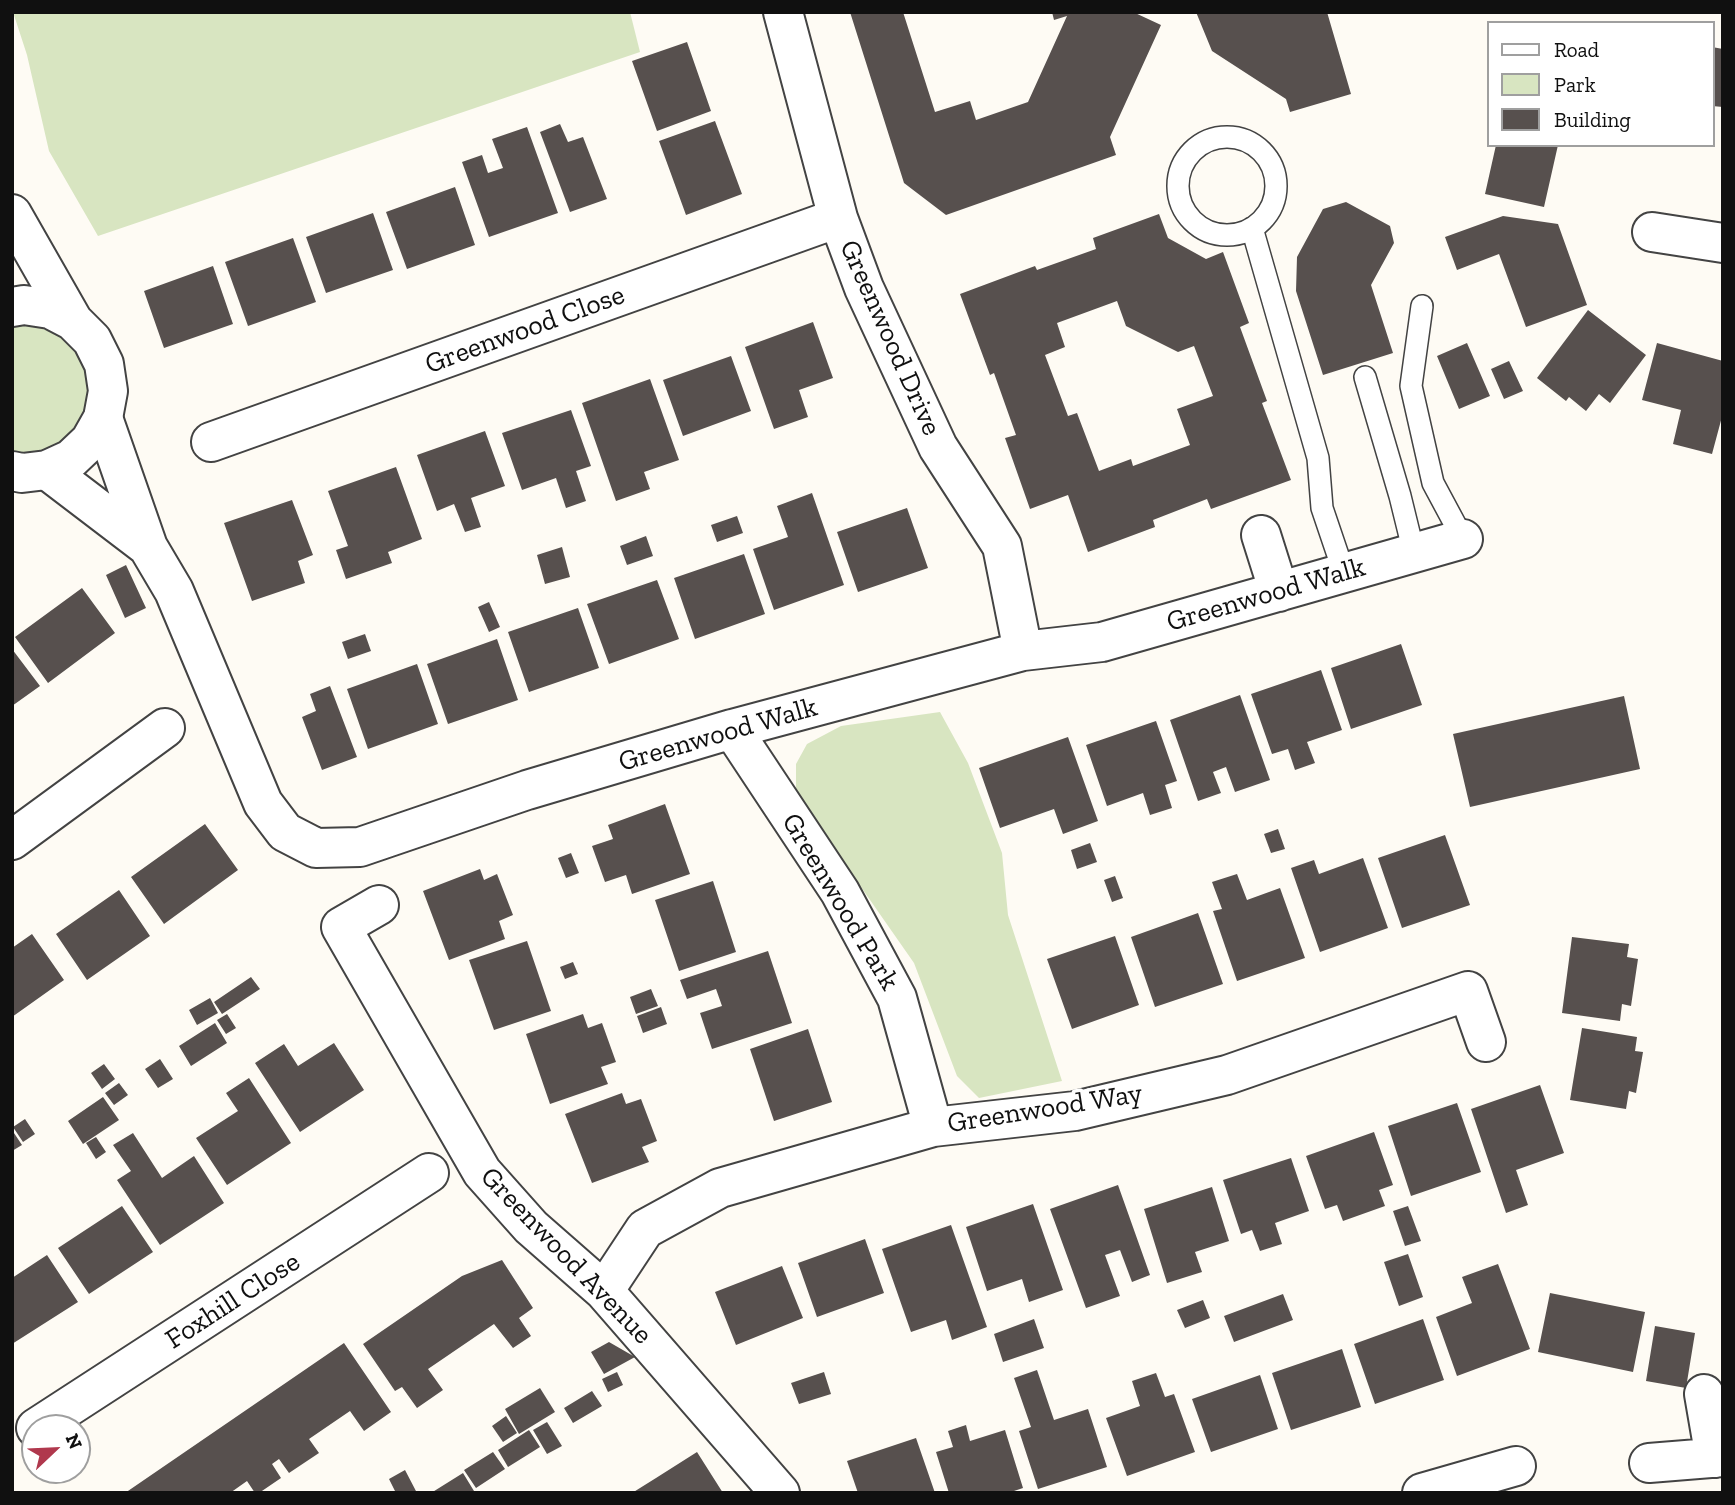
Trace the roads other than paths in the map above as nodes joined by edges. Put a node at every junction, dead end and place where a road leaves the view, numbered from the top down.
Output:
1 (783, 12) edge
2 (12, 214) edge
3 (838, 218) junction
4 (1252, 228) junction
5 (1652, 232) dead end
6 (1723, 243) edge
7 (1422, 306) dead end
8 (12, 307) edge
9 (73, 321) junction
10 (1364, 377) dead end
11 (103, 418) junction
12 (211, 442) dead end
13 (29, 471) edge
14 (1261, 535) dead end
15 (1462, 539) joint
16 (148, 547) junction
17 (1414, 553) junction
18 (1344, 573) junction
19 (1279, 592) junction
20 (1024, 652) junction
21 (165, 728) dead end
22 (732, 729) junction
23 (12, 840) edge
24 (379, 905) dead end
25 (1486, 1042) dead end
26 (933, 1127) junction
27 (429, 1172) dead end
28 (604, 1290) junction
29 (1704, 1394) dead end
30 (57, 1414) edge
31 (1719, 1457) edge
32 (1649, 1463) dead end
33 (1516, 1466) dead end
34 (780, 1493) edge
35 (1422, 1493) edge

1 - 3 street, Greenwood Drive
2 - 9 street
3 - 12 street, Greenwood Close
3 - 20 street, Greenwood Drive
4 - 4 lane
4 - 18 lane
5 - 6 street
7 - 15 lane
8 - 9 street
9 - 11 street
10 - 17 lane
11 - 13 street
11 - 16 street, Greenwood Walk
13 - 16 street, Greenwood Walk
14 - 19 street
15 - 17 street, Greenwood Walk
16 - 22 street, Greenwood Walk
17 - 18 street, Greenwood Walk
18 - 19 street, Greenwood Walk
19 - 20 street, Greenwood Walk
20 - 22 street, Greenwood Walk
21 - 23 street
22 - 26 street, Greenwood Park
24 - 28 street, Greenwood Avenue
25 - 26 street, Greenwood Way
26 - 28 street, Greenwood Way
27 - 30 street, Foxhill Close
28 - 34 street, Greenwood Avenue
29 - 31 street
31 - 32 street
33 - 35 street

